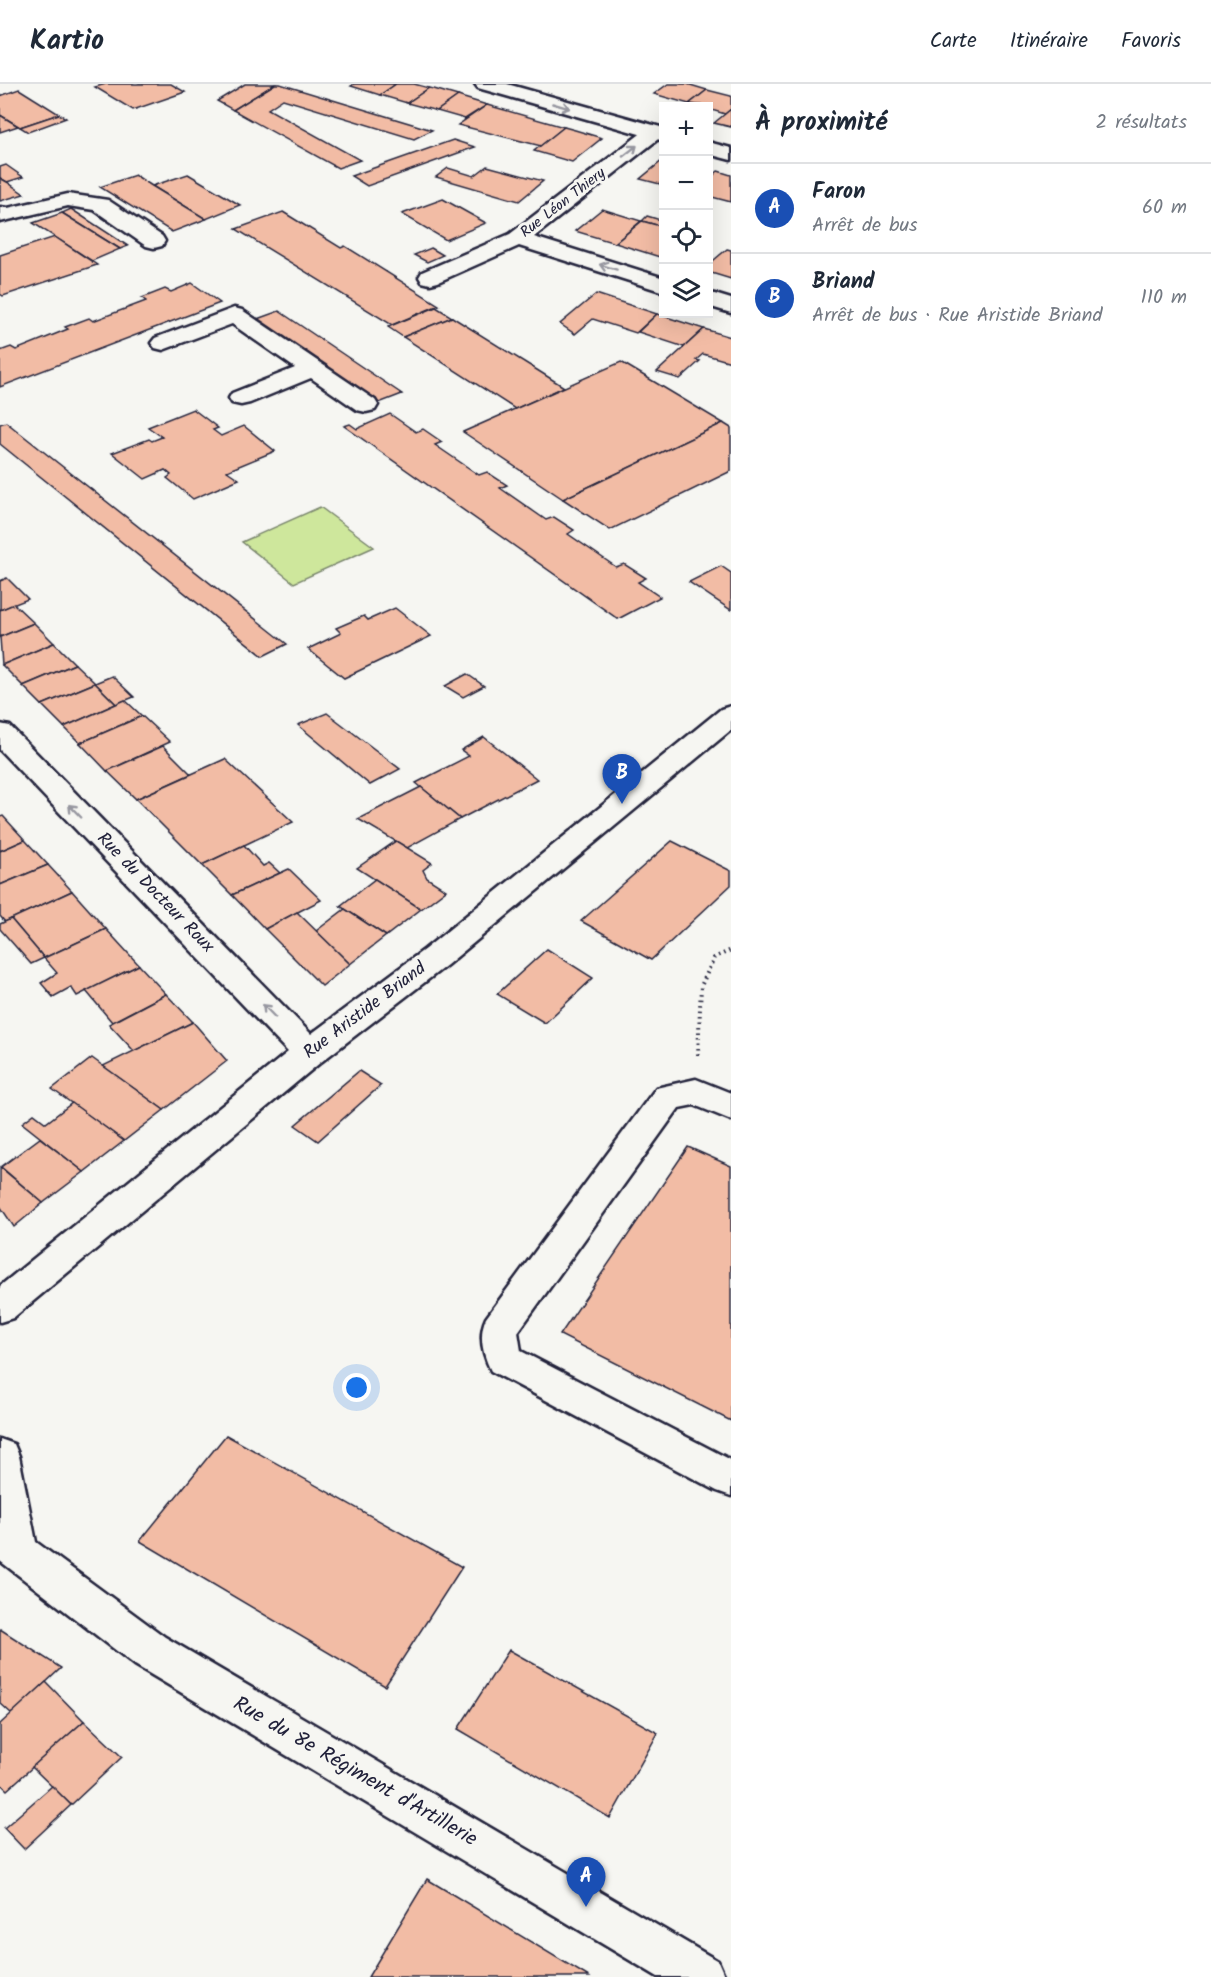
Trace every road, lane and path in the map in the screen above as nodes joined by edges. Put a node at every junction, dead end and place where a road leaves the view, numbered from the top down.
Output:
1 (485, 84) edge
2 (659, 134) edge
3 (713, 149) edge
4 (731, 154) edge
5 (0, 213) edge
6 (518, 239) junction
7 (154, 241) dead end
8 (430, 278) dead end
9 (659, 284) edge
10 (713, 301) edge
11 (731, 306) edge
12 (164, 343) dead end
13 (313, 369) junction
14 (242, 398) dead end
15 (366, 405) dead end
16 (731, 715) edge
17 (0, 733) edge
18 (731, 950) edge
19 (309, 1053) junction
20 (696, 1092) junction
21 (731, 1107) edge
22 (0, 1307) edge
23 (0, 1456) edge
24 (731, 1479) edge
25 (9, 1544) edge
26 (702, 1977) edge

1 -> 2 street
6 -> 2 street, Rue Léon Thiery
3 - 4 street
5 - 7 street
6 - 8 street, Rue Léon Thiery
9 -> 6 street
10 - 11 street
12 - 13 street
13 - 14 street
13 - 15 street
16 - 19 street, Rue Aristide Briand
19 -> 17 street, Rue du Docteur Roux
18 - 20 path
19 - 22 street, Rue Aristide Briand
20 - 21 street
20 - 24 street
23 - 25 street, Rue du 8e Régiment d'Artillerie
25 - 26 street, Rue du 8e Régiment d'Artillerie

